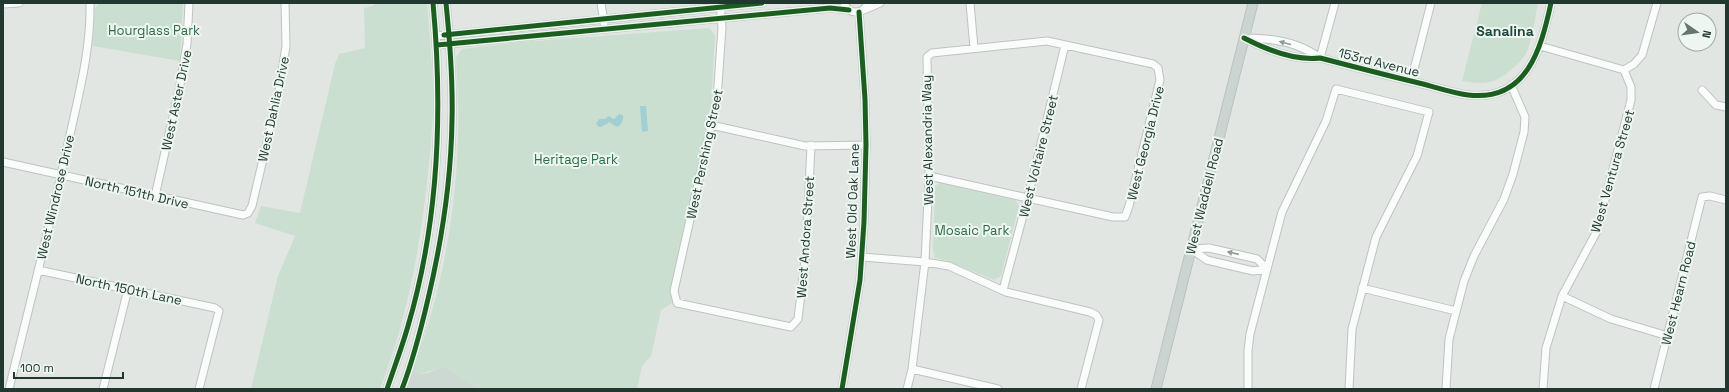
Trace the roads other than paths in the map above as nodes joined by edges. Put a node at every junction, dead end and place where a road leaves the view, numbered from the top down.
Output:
1 (19, 3) edge
2 (90, 3) edge
3 (189, 3) edge
4 (285, 3) edge
5 (433, 3) edge
6 (446, 3) edge
7 (601, 3) edge
8 (762, 3) edge
9 (844, 3) edge
10 (868, 3) edge
11 (880, 3) edge
12 (970, 3) edge
13 (1253, 3) edge
14 (1334, 3) edge
15 (1431, 3) edge
16 (1551, 3) edge
17 (1656, 3) edge
18 (3, 4) edge
19 (720, 5) edge
20 (849, 10) junction
21 (861, 11) junction
22 (603, 18) junction
23 (721, 18) junction
24 (604, 29) junction
25 (449, 35) junction
26 (436, 36) junction
27 (1244, 38) junction
28 (450, 44) junction
29 (437, 45) junction
30 (1065, 45) junction
31 (1540, 46) junction
32 (974, 48) junction
33 (1320, 58) junction
34 (1624, 70) junction
35 (1411, 81) junction
36 (1511, 86) junction
37 (1702, 90) dead end
38 (1726, 107) edge
39 (711, 125) junction
40 (811, 145) junction
41 (866, 145) junction
42 (3, 162) edge
43 (61, 175) junction
44 (929, 176) junction
45 (155, 196) junction
46 (1028, 197) junction
47 (1726, 200) edge
48 (248, 213) joint
49 (1191, 249) junction
50 (862, 256) junction
51 (925, 262) junction
52 (1267, 269) junction
53 (38, 270) junction
54 (1362, 288) junction
55 (128, 289) junction
56 (1002, 290) junction
57 (1562, 296) junction
58 (1456, 311) junction
59 (791, 327) joint
60 (1668, 336) junction
61 (912, 369) junction
62 (9, 389) edge
63 (103, 389) edge
64 (199, 389) edge
65 (387, 389) edge
66 (402, 389) edge
67 (842, 389) edge
68 (908, 389) edge
69 (998, 389) edge
70 (1081, 389) edge
71 (1156, 389) edge
72 (1248, 389) edge
73 (1349, 389) edge
74 (1446, 389) edge
75 (1543, 389) edge
76 (1654, 389) edge

1 - 18 street
2 - 43 street, West Windrose Drive
3 - 45 street, West Aster Drive
4 - 48 street, West Dahlia Drive
5 - 26 street
6 - 25 street
7 - 22 street
8 - 19 street
9 - 20 street
10 - 21 street
11 - 21 street
12 - 32 street
13 - 27 main road, West Waddell Road
14 - 33 street
15 - 35 street
16 - 31 street
17 - 34 street
19 - 22 street
19 - 23 street, West Pershing Street
20 - 21 street
20 - 23 street
21 - 41 street, West Old Oak Lane
22 - 24 street
22 - 25 street
23 - 24 street
23 - 39 street, West Pershing Street
24 - 28 street
25 - 26 street
25 - 28 street
26 - 29 street
27 - 33 street, 153rd Avenue
27 - 49 main road, West Waddell Road
28 - 29 street
28 - 66 street
29 - 65 street
30 - 32 street
30 - 46 street, West Voltaire Street
30 - 46 street, West Georgia Drive
31 - 34 street
31 - 36 street
32 - 44 street, West Alexandria Way
33 - 35 street, 153rd Avenue
34 - 57 street, West Ventura Street
35 - 36 street, 153rd Avenue
36 - 58 street
37 - 38 street
39 - 40 street
39 - 59 street, West Pershing Street
40 - 41 street
40 - 59 street, West Andora Street
41 - 50 street, West Old Oak Lane
42 - 43 street, North 151th Drive
43 - 45 street, North 151th Drive
43 - 53 street, West Windrose Drive
44 - 46 street
44 - 51 street, West Alexandria Way
45 - 48 street, North 151th Drive
46 - 56 street, West Voltaire Street
47 - 60 street, West Hearn Road
49 - 52 street
52 -> 49 street
49 - 71 main road, West Waddell Road
50 - 51 street
50 - 67 street, West Old Oak Lane
51 - 56 street
51 - 61 street, West Alexandria Way
52 - 54 street
52 - 72 street
53 - 55 street, North 150th Lane
53 - 62 street, West Windrose Drive
54 - 58 street
54 - 73 street
55 - 63 street
55 - 64 street, North 150th Lane
56 - 70 street
57 - 60 street
57 - 75 street, West Ventura Street
58 - 74 street
60 - 76 street, West Hearn Road
61 - 68 street, West Alexandria Way
61 - 69 street

